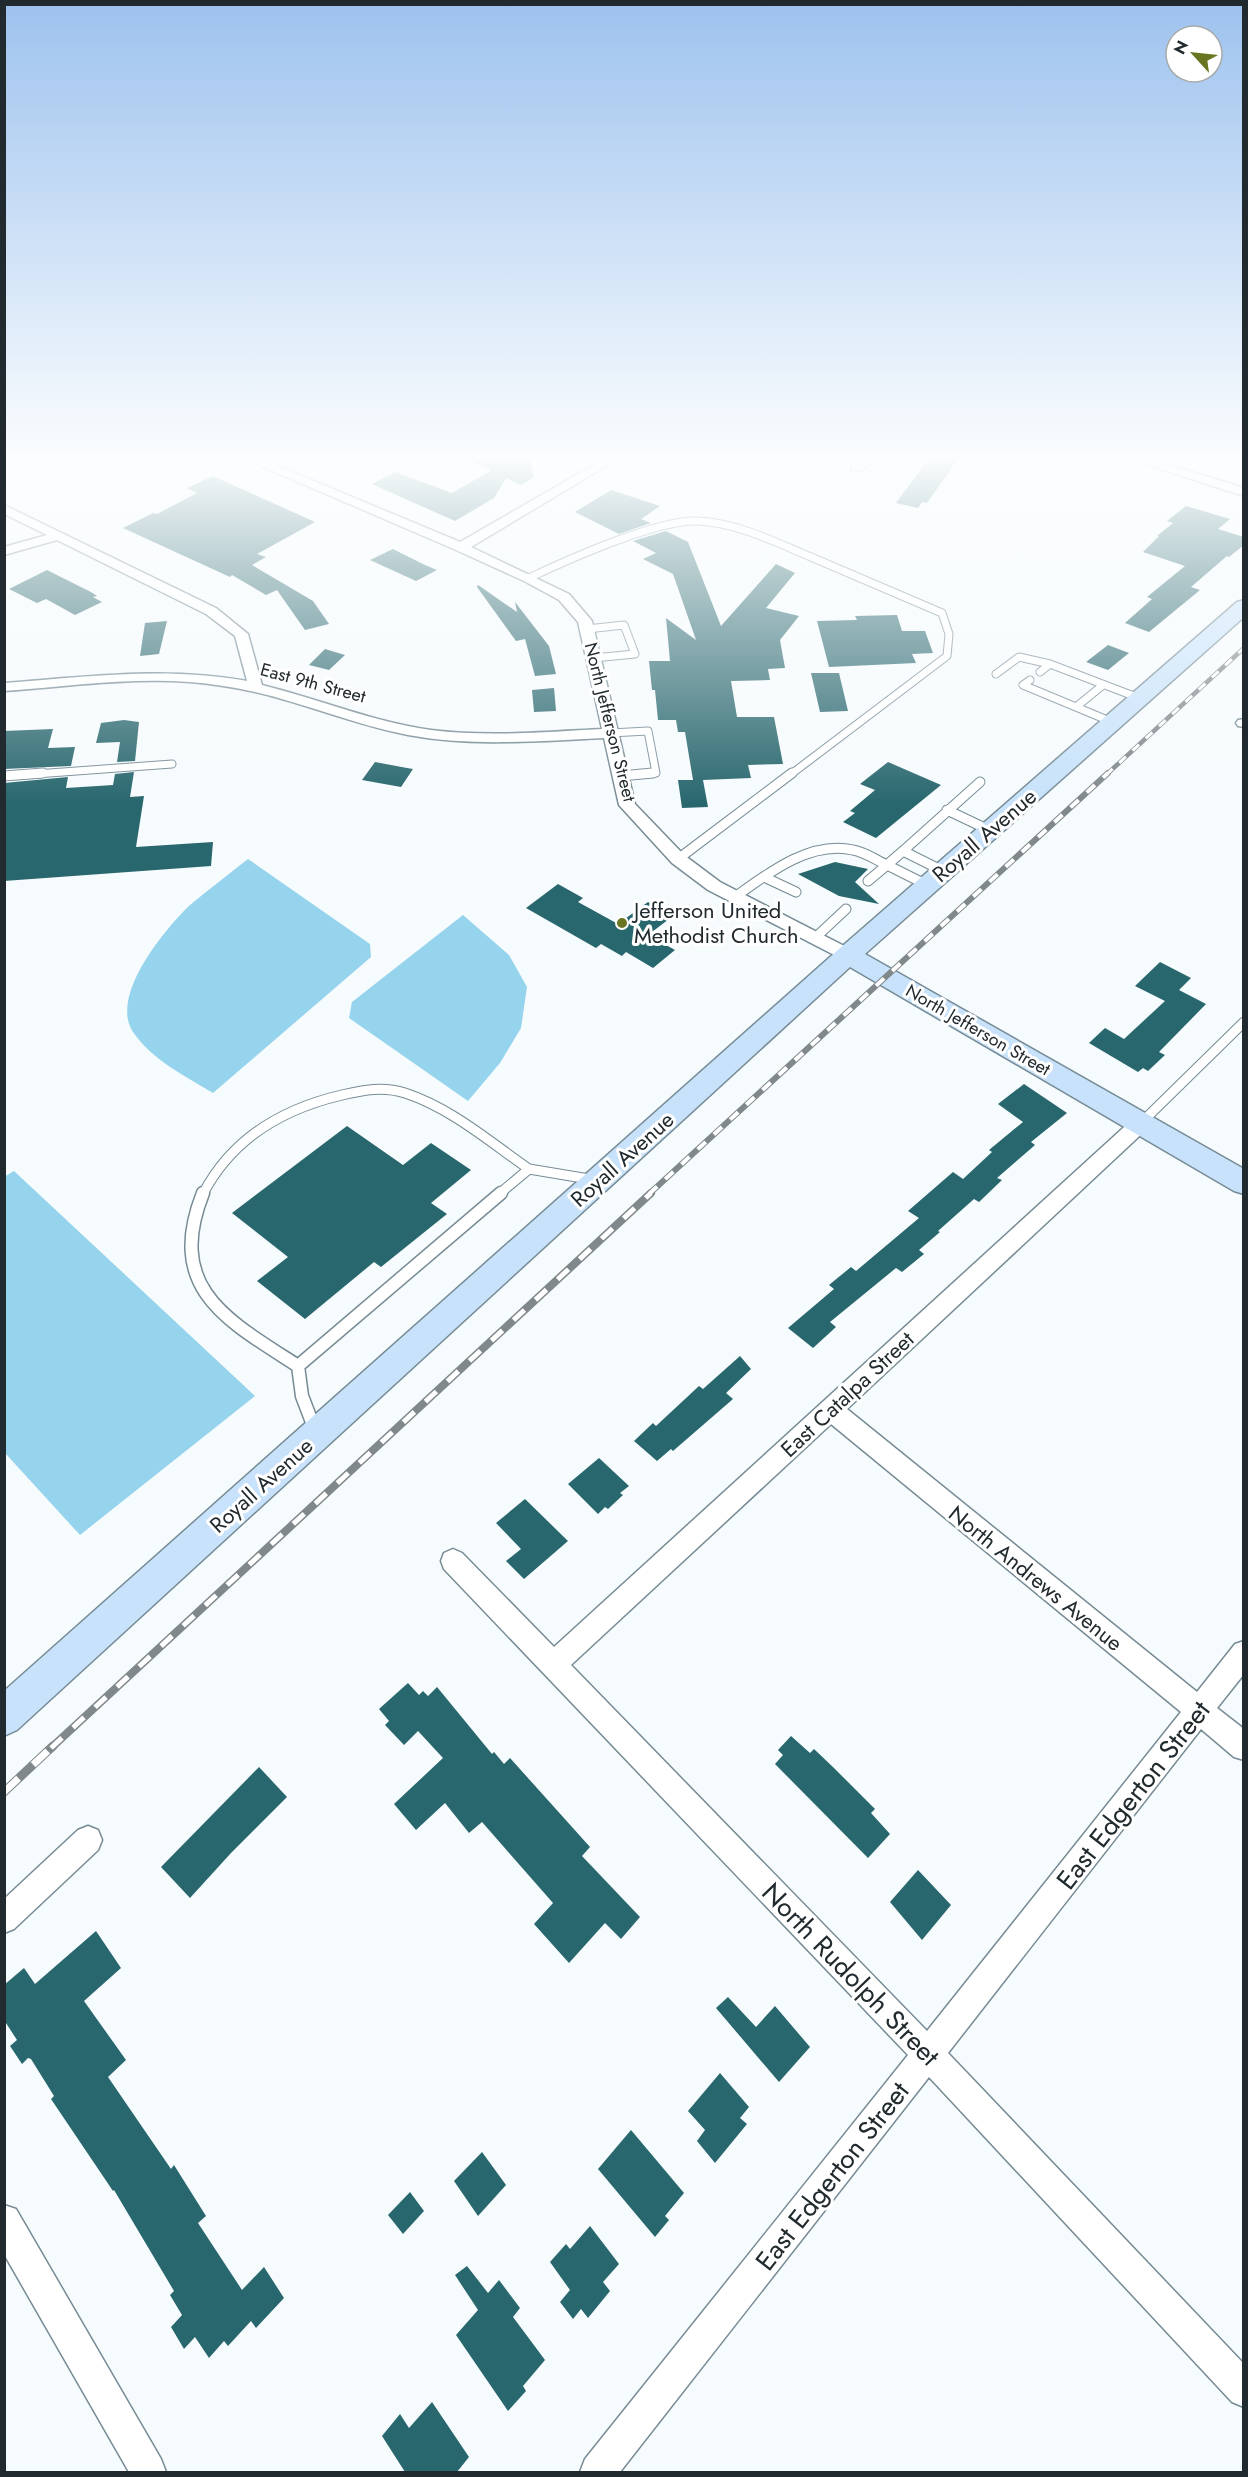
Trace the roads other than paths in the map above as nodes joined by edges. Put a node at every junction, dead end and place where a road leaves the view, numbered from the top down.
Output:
1 (132, 572) edge
2 (515, 572) edge
3 (543, 572) edge
4 (844, 572) edge
5 (529, 578) junction
6 (1244, 606) edge
7 (587, 629) junction
8 (593, 658) junction
9 (1050, 664) junction
10 (1040, 672) dead end
11 (996, 674) dead end
12 (1029, 680) dead end
13 (1103, 685) junction
14 (255, 686) junction
15 (4, 687) edge
16 (1139, 698) junction
17 (1076, 707) junction
18 (1112, 722) junction
19 (610, 733) junction
20 (172, 764) dead end
21 (4, 776) edge
22 (620, 776) junction
23 (980, 782) dead end
24 (947, 810) junction
25 (989, 830) junction
26 (903, 851) junction
27 (678, 859) junction
28 (887, 865) junction
29 (764, 877) junction
30 (935, 878) junction
31 (868, 881) dead end
32 (796, 892) dead end
33 (735, 897) junction
34 (846, 909) dead end
35 (815, 938) junction
36 (848, 955) junction
37 (1244, 1022) edge
38 (1141, 1124) junction
39 (529, 1169) junction
40 (598, 1180) junction
41 (1244, 1183) edge
42 (298, 1366) junction
43 (830, 1409) junction
44 (317, 1435) junction
45 (453, 1561) dead end
46 (1244, 1653) edge
47 (553, 1665) junction
48 (1198, 1711) junction
49 (4, 1717) edge
50 (1244, 1747) edge
51 (88, 1840) dead end
52 (4, 1919) edge
53 (928, 2054) junction
54 (4, 2222) edge
55 (1244, 2390) edge
56 (148, 2472) edge
57 (598, 2472) edge

1 - 14 street
2 - 5 street, North Jefferson Street
3 - 5 lane
4 - 27 lane
5 - 7 street, North Jefferson Street
6 - 16 street, Royall Avenue
7 - 8 street, North Jefferson Street
7 - 8 lane
8 - 19 street, North Jefferson Street
9 - 10 lane
9 - 11 lane
9 - 13 lane
12 - 17 lane
13 - 16 lane
13 - 17 lane
14 - 15 street, East 9th Street
14 - 19 street, East 9th Street
16 - 18 street, Royall Avenue
17 - 18 lane
18 - 25 street, Royall Avenue
19 - 22 street, North Jefferson Street
19 - 22 lane
20 - 21 lane
22 - 27 street, North Jefferson Street
23 - 24 lane
24 - 25 lane
24 - 26 lane
25 - 30 street, Royall Avenue
26 - 28 lane
26 - 30 lane
27 - 33 street, North Jefferson Street
28 - 29 lane
28 - 30 lane
28 - 31 lane
29 - 32 lane
29 - 33 lane
30 - 36 street, Royall Avenue
33 - 35 street, North Jefferson Street
34 - 35 lane
35 - 36 street, North Jefferson Street
36 - 38 street, North Jefferson Street
36 - 40 street, Royall Avenue
37 - 38 lane
38 - 41 street, North Jefferson Street
38 - 43 street, East Catalpa Street
39 - 40 lane
39 - 42 lane
39 - 42 lane
40 - 44 street, Royall Avenue
42 - 44 lane
43 - 47 street, East Catalpa Street
43 - 48 street, North Andrews Avenue
44 - 49 street, Royall Avenue
45 - 47 street, North Rudolph Street
46 - 48 street, East Edgerton Street
47 - 53 street, North Rudolph Street
48 - 50 street, North Andrews Avenue
48 - 53 street, East Edgerton Street
51 - 52 street
53 - 55 street, North Rudolph Street
53 - 57 street, East Edgerton Street
54 - 56 street

